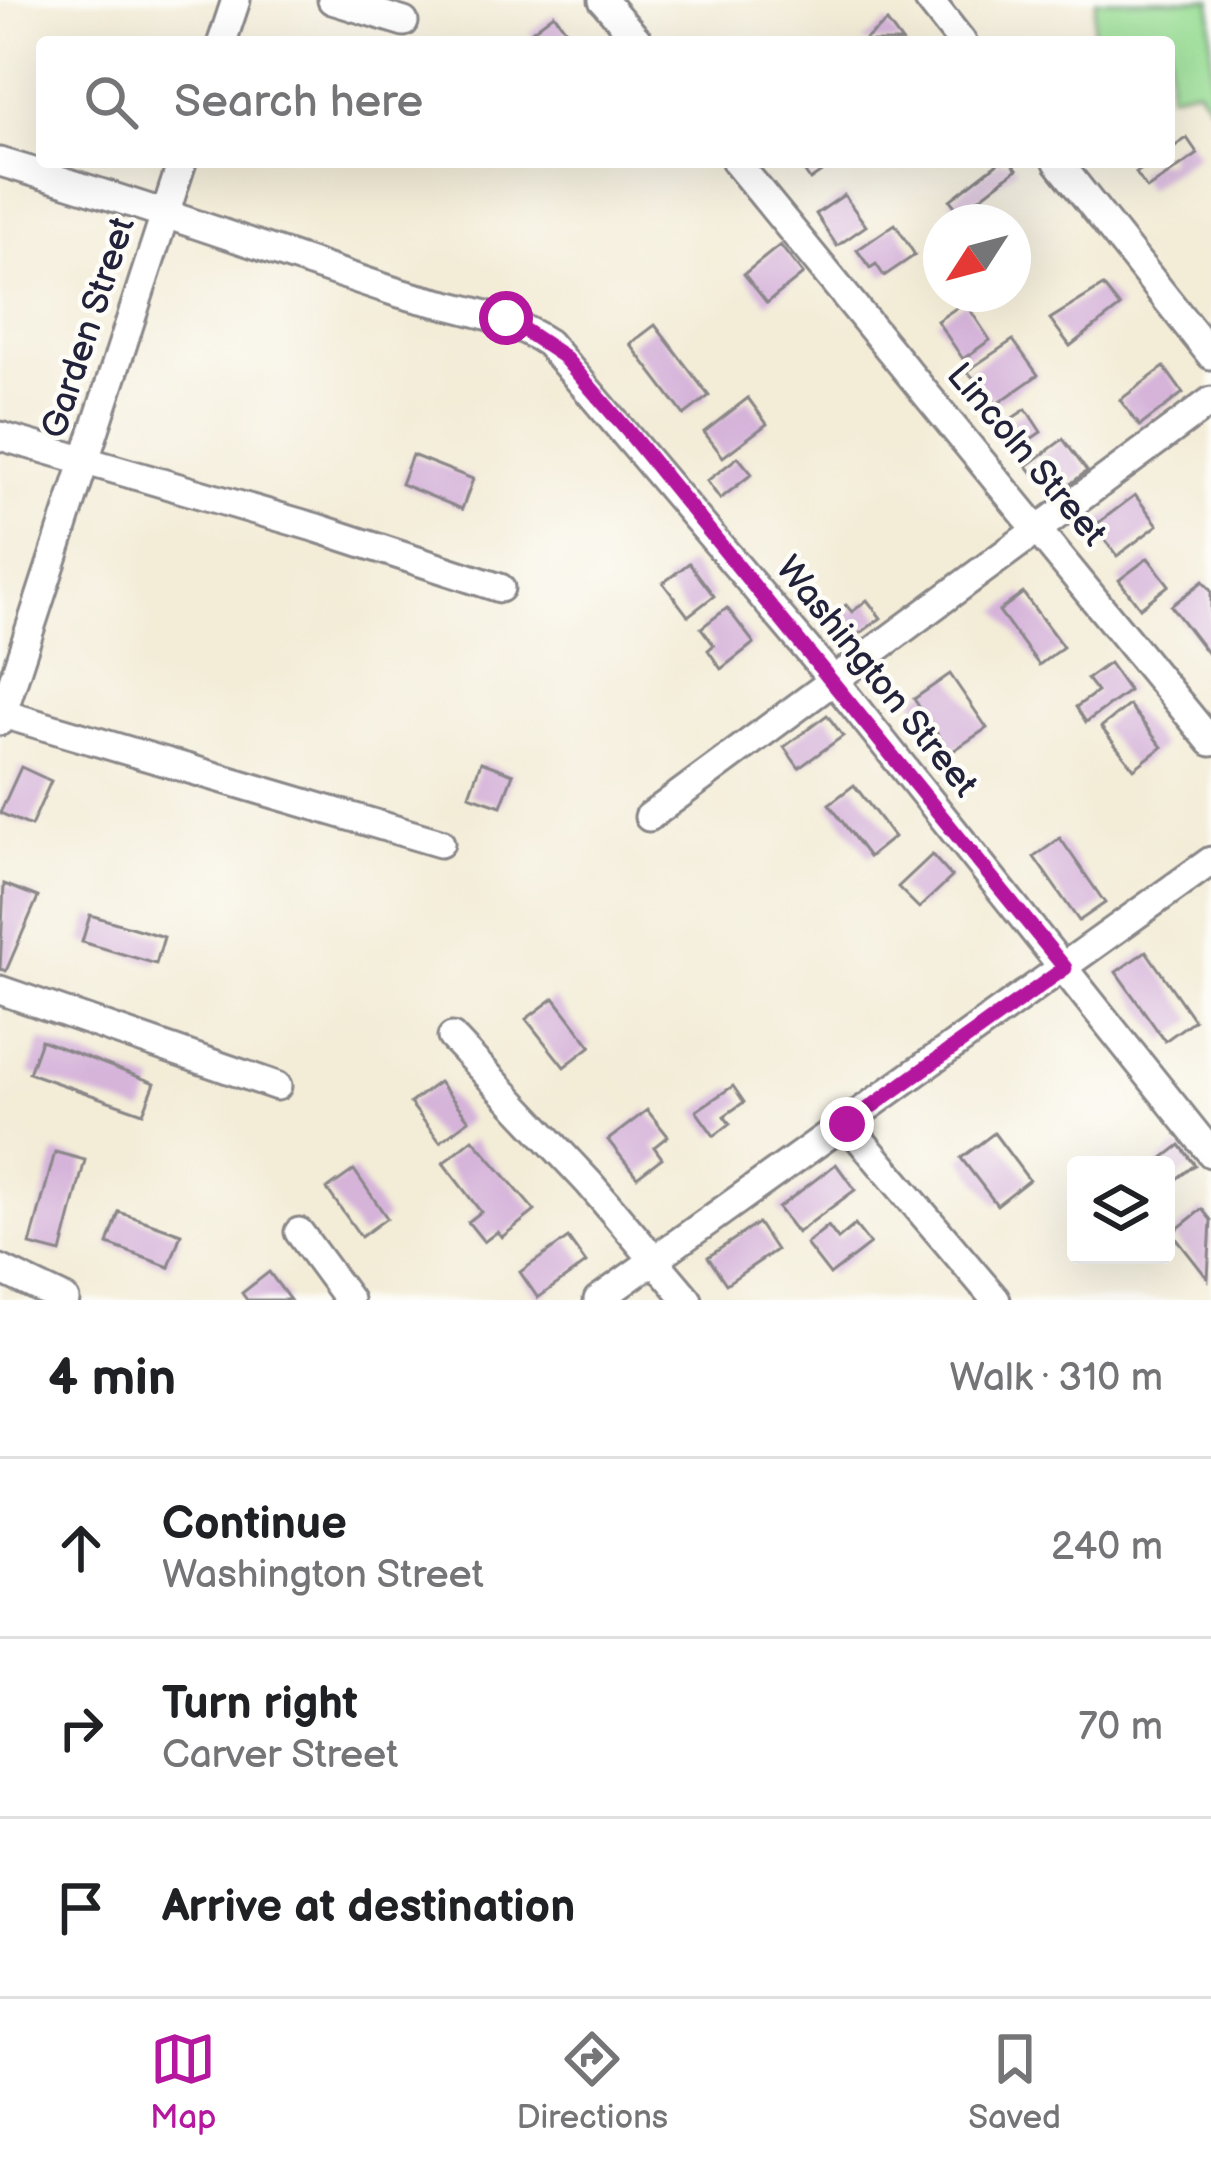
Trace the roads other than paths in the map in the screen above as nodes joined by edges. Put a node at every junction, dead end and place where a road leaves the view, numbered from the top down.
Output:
1 (236, 0) edge
2 (332, 0) edge
3 (603, 0) edge
4 (928, 0) edge
5 (404, 22) dead end
6 (224, 36) edge
7 (634, 36) edge
8 (957, 36) edge
9 (0, 162) edge
10 (180, 168) edge
11 (741, 168) edge
12 (1063, 168) edge
13 (164, 211) junction
14 (1211, 355) edge
15 (1211, 401) edge
16 (0, 436) edge
17 (85, 460) junction
18 (1040, 530) junction
19 (500, 588) dead end
20 (835, 682) junction
21 (1, 716) edge
22 (1211, 742) edge
23 (649, 817) dead end
24 (440, 843) dead end
25 (1211, 861) edge
26 (1065, 968) junction
27 (0, 990) edge
28 (452, 1037) dead end
29 (277, 1086) dead end
30 (847, 1124) junction
31 (1211, 1153) edge
32 (299, 1232) dead end
33 (656, 1259) junction
34 (0, 1269) edge
35 (65, 1300) edge
36 (349, 1300) edge
37 (598, 1300) edge
38 (688, 1300) edge
39 (996, 1300) edge

1 - 6 street
2 - 5 street
3 - 7 street
4 - 8 street
9 - 13 street, Washington Street
10 - 13 street, Garden Street
11 - 18 street, Lincoln Street
12 - 14 street
13 - 17 street, Garden Street
13 - 20 street, Washington Street
15 - 18 street
16 - 17 street
17 - 19 street
17 - 21 street, Garden Street
18 - 20 street
18 - 22 street, Lincoln Street
20 - 23 street
20 - 26 street, Washington Street
21 - 24 street
25 - 26 street
26 - 30 street
26 - 31 street, Washington Street
27 - 29 street
28 - 33 street
30 - 33 street
30 - 39 street
32 - 36 street
33 - 37 street
33 - 38 street
34 - 35 street

